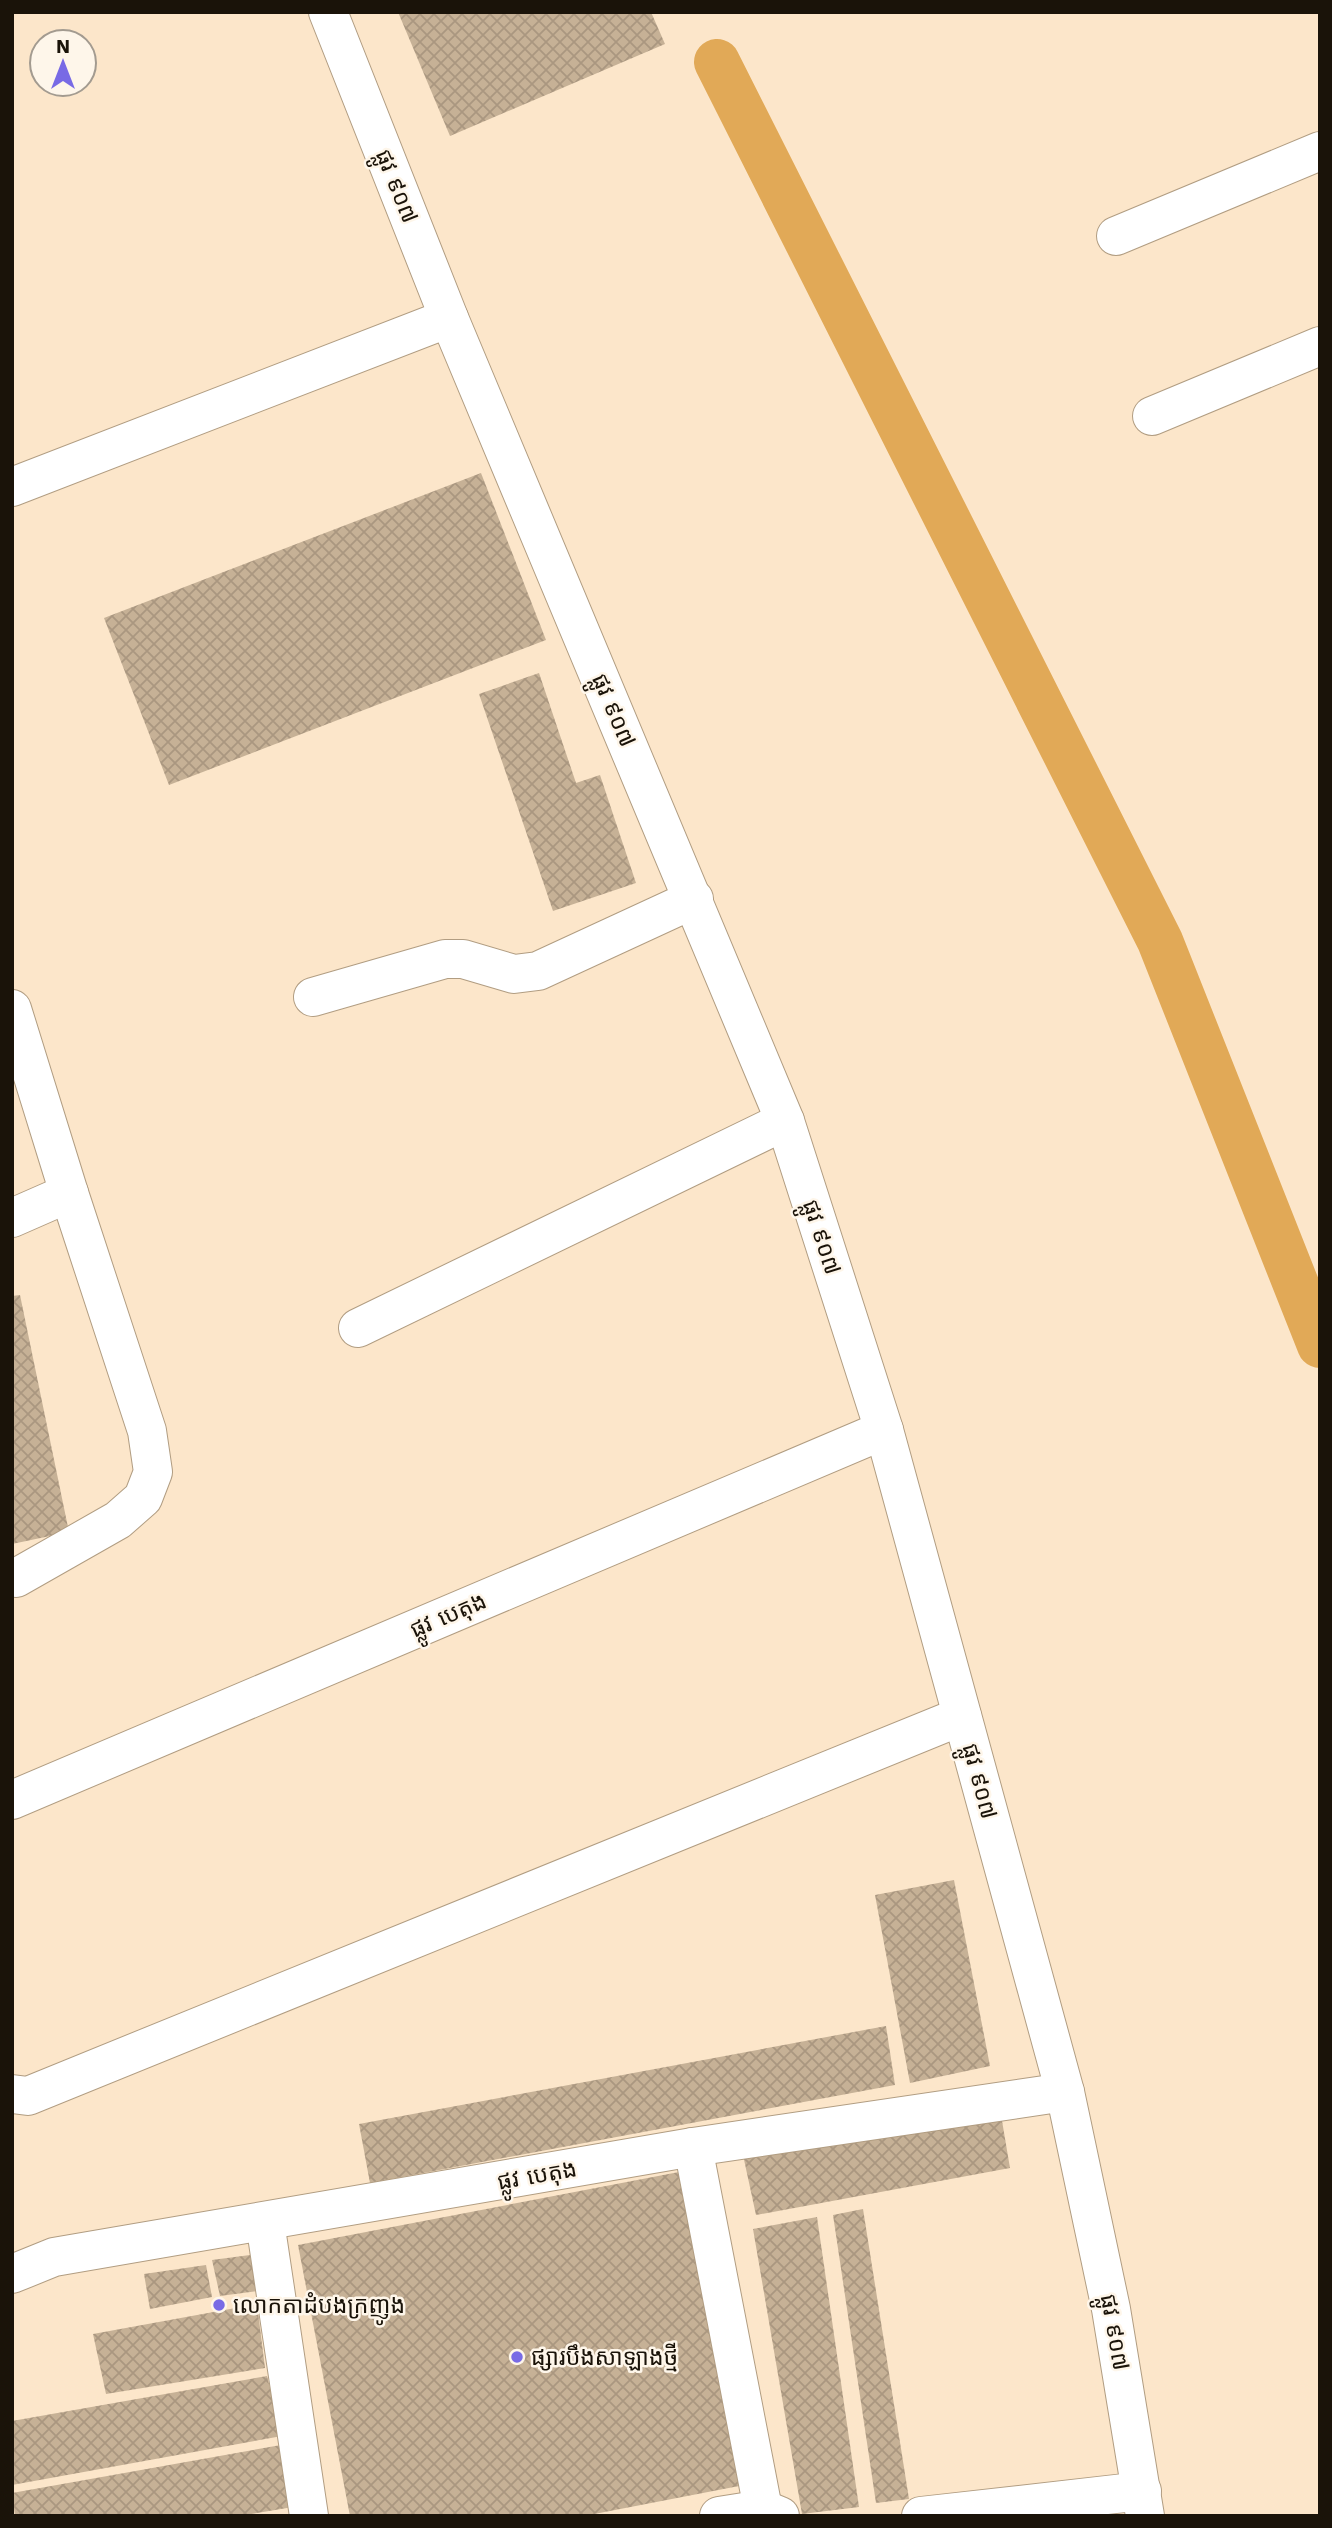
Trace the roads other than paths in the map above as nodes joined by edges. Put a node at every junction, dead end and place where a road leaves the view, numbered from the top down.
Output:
1 (328, 12) edge
2 (1320, 151) edge
3 (1116, 236) dead end
4 (449, 318) junction
5 (1320, 346) edge
6 (1152, 416) dead end
7 (12, 487) edge
8 (694, 899) junction
9 (313, 997) dead end
10 (12, 1009) edge
11 (785, 1121) junction
12 (69, 1193) junction
13 (12, 1218) edge
14 (358, 1328) dead end
15 (884, 1430) junction
16 (16, 1578) dead end
17 (962, 1716) junction
18 (12, 1800) edge
19 (1065, 2092) junction
20 (12, 2094) edge
21 (693, 2147) junction
22 (265, 2222) junction
23 (12, 2273) edge
24 (1144, 2503) edge
25 (771, 2512) edge
26 (309, 2516) edge
27 (719, 2516) edge
28 (921, 2516) edge

1 - 4 street, ផ្លូវ ៩០៧
2 - 3 street
4 - 7 street
4 - 8 street, ផ្លូវ ៩០៧
5 - 6 street
8 - 9 street
8 - 11 street, ផ្លូវ ៩០៧
10 - 12 street
11 - 14 street
11 - 15 street, ផ្លូវ ៩០៧
12 - 13 street
12 - 16 street
15 - 17 street, ផ្លូវ ៩០៧
15 - 18 street, ផ្លូវ បេតុង
17 - 19 street, ផ្លូវ ៩០៧
17 - 20 street
19 - 21 street, ផ្លូវ បេតុង
19 - 24 street, ផ្លូវ ៩០៧
21 - 22 street, ផ្លូវ បេតុង
21 - 25 street
22 - 23 street, ផ្លូវ បេតុង
22 - 26 street
24 - 28 street
25 - 27 street

